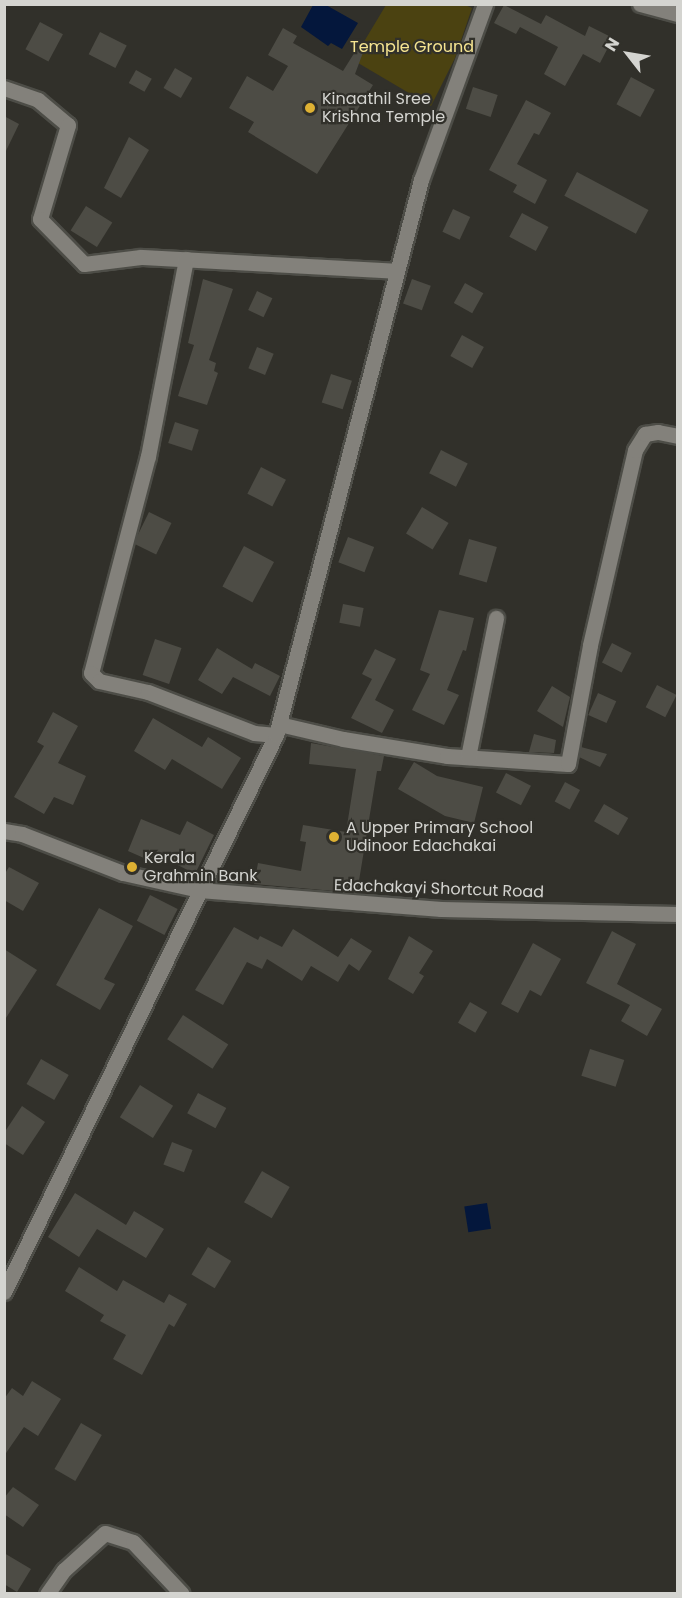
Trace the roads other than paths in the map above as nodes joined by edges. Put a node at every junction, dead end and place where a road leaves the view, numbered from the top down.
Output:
1 (485, 4) edge
2 (640, 4) edge
3 (678, 14) edge
4 (4, 88) edge
5 (186, 259) junction
6 (397, 271) junction
7 (678, 436) edge
8 (496, 618) dead end
9 (277, 730) junction
10 (468, 757) junction
11 (4, 831) edge
12 (199, 890) junction
13 (678, 914) edge
14 (4, 1292) edge
15 (47, 1593) edge
16 (182, 1593) edge

1 - 6 street
2 - 3 street
4 - 5 street
5 - 6 street
5 - 9 street
6 - 9 street
7 - 10 street
8 - 10 street
9 - 10 street
9 - 12 street
11 - 12 street, Edachakayi Shortcut Road
12 - 13 street, Edachakayi Shortcut Road
12 - 14 street
15 - 16 street

